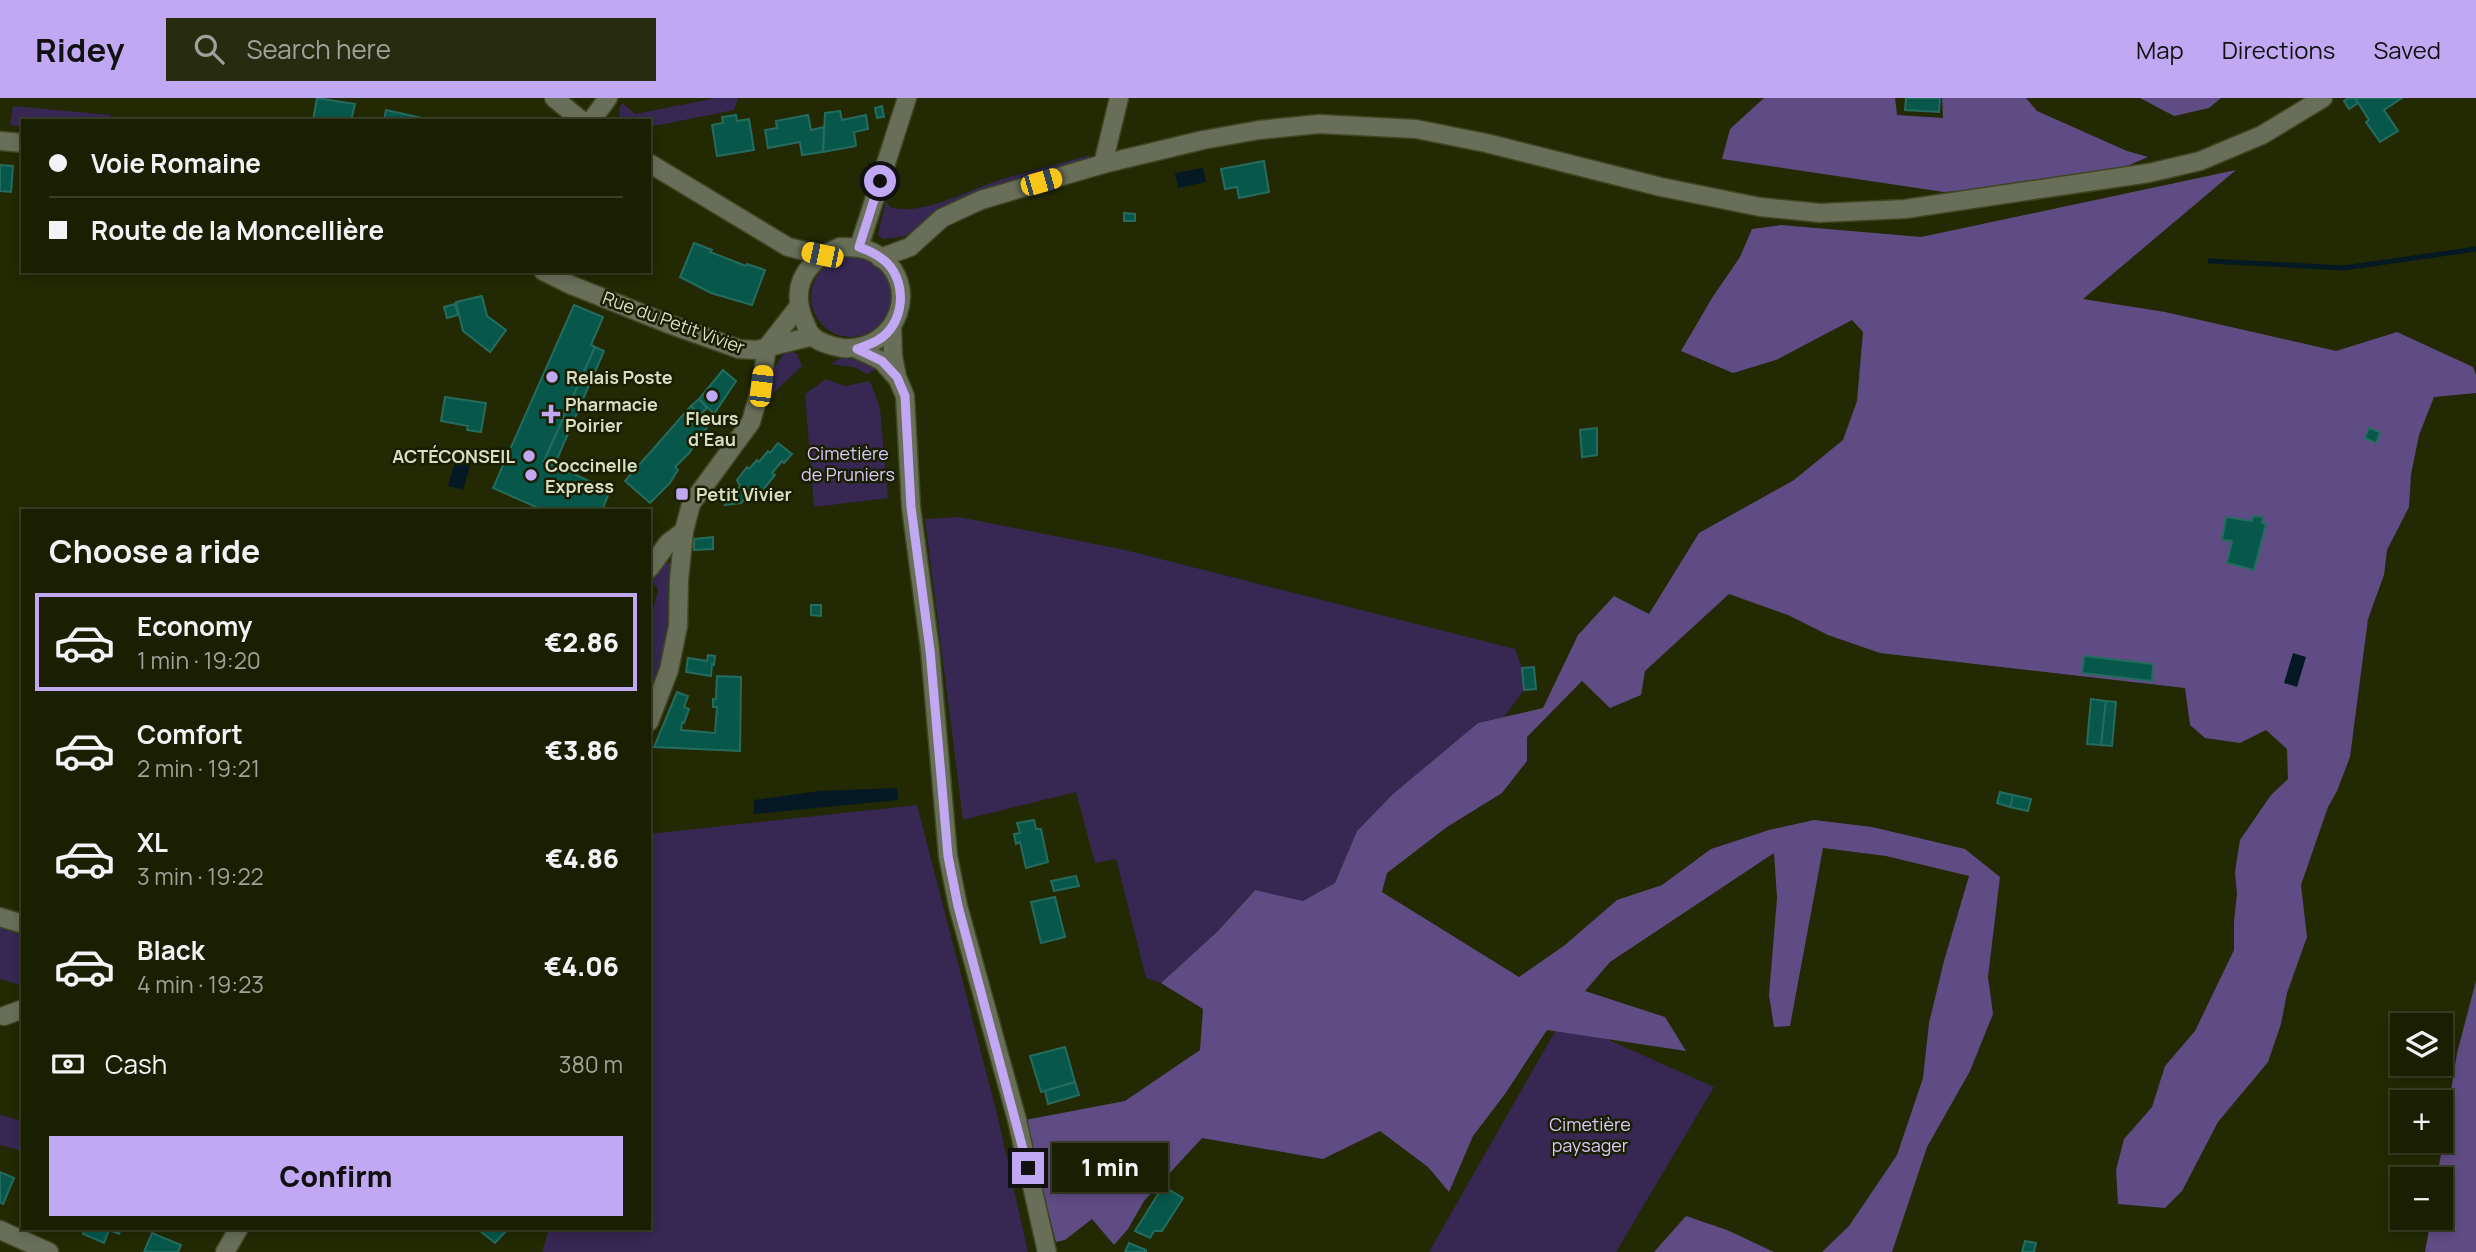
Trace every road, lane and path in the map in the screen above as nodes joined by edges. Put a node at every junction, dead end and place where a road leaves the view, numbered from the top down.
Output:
1 (554, 98) edge
2 (608, 98) edge
3 (907, 98) edge
4 (1119, 98) edge
5 (2323, 98) edge
6 (580, 119) edge
7 (592, 119) edge
8 (0, 141) edge
9 (21, 143) edge
10 (651, 164) edge
11 (1103, 164) junction
12 (789, 247) junction
13 (859, 247) junction
14 (909, 247) junction
15 (822, 255) junction
16 (880, 258) junction
17 (547, 273) edge
18 (895, 276) junction
19 (803, 279) junction
20 (799, 306) junction
21 (892, 327) junction
22 (813, 337) junction
23 (767, 346) junction
24 (857, 349) junction
25 (897, 377) junction
26 (684, 531) junction
27 (651, 566) edge
28 (651, 717) edge
29 (0, 917) edge
30 (21, 923) edge
31 (21, 1010) edge
32 (4, 1016) dead end
33 (0, 1230) edge
34 (48, 1252) edge
35 (1047, 1252) edge

1 - 6 street
2 - 7 street
3 - 13 street
4 - 11 street
5 - 11 street
8 - 9 street
10 - 12 street
11 - 14 street
12 - 15 street
12 - 19 street
13 - 15 street
13 - 16 street
14 - 16 street
14 - 18 street
15 - 19 street
16 - 18 street
17 - 23 street, Rue du Petit Vivier
18 - 21 street
19 - 20 street
20 - 22 street
20 - 23 street, Rue du Petit Vivier
21 - 24 street
21 - 25 street
22 - 23 street, Rue du Petit Vivier
22 - 24 street
23 - 26 street
24 - 25 street
25 - 35 street
26 - 27 street
26 - 28 street
29 - 30 street
31 - 32 street
33 - 34 street

